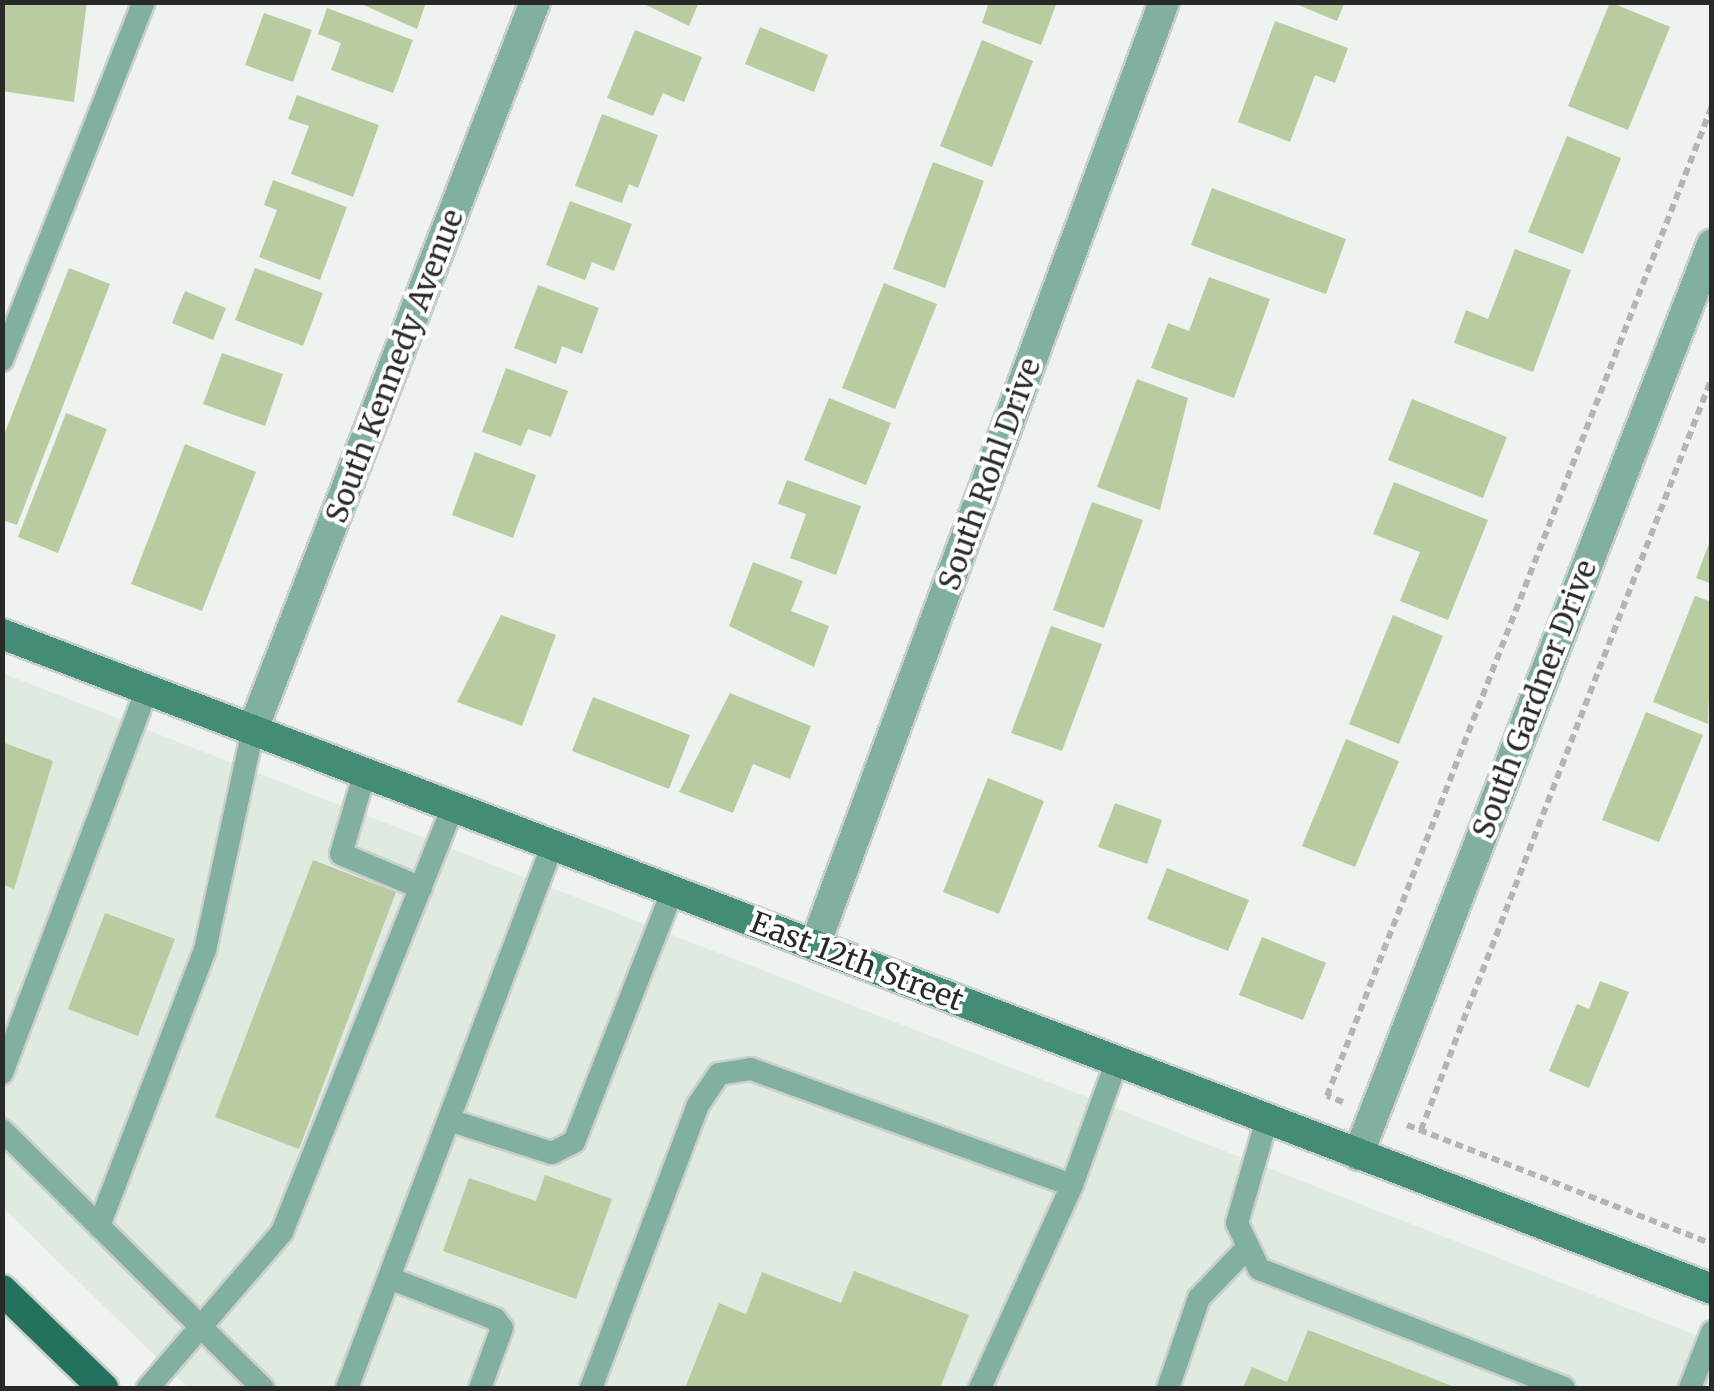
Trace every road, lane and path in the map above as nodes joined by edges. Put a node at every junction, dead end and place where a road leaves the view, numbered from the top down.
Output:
1 (144, 2) edge
2 (535, 2) edge
3 (1164, 2) edge
4 (1712, 106) edge
5 (1712, 244) edge
6 (2, 360) edge
7 (1712, 377) edge
8 (4, 639) edge
9 (146, 689) junction
10 (253, 729) junction
11 (365, 772) junction
12 (454, 806) junction
13 (553, 844) junction
14 (421, 888) junction
15 (673, 890) junction
16 (814, 944) junction
17 (1117, 1061) junction
18 (2, 1073) edge
19 (1373, 1112) junction
20 (1267, 1119) junction
21 (450, 1120) junction
22 (2, 1130) edge
23 (1421, 1130) junction
24 (1358, 1154) junction
25 (1072, 1186) junction
26 (99, 1226) junction
27 (1712, 1244) edge
28 (1244, 1251) junction
29 (389, 1278) junction
30 (1712, 1289) edge
31 (2, 1290) edge
32 (203, 1328) junction
33 (1712, 1332) edge
34 (103, 1388) edge
35 (148, 1388) edge
36 (263, 1388) edge
37 (348, 1388) edge
38 (480, 1388) edge
39 (590, 1388) edge
40 (980, 1388) edge
41 (1168, 1388) edge
42 (1564, 1388) edge
43 (1690, 1388) edge

1 - 6 lane
2 - 10 street, South Kennedy Avenue
3 - 16 street, South Rohl Drive
4 - 19 path
5 - 19 street, South Gardner Drive
7 - 23 path
8 - 9 street, East 12th Street
9 - 10 street, East 12th Street
9 - 18 lane
10 - 11 street, East 12th Street
10 - 26 lane
11 - 12 street, East 12th Street
11 - 14 lane
12 - 13 street, East 12th Street
12 - 14 lane
13 - 15 street, East 12th Street
13 - 21 lane
14 - 32 lane
15 - 16 street, East 12th Street
15 - 21 lane
16 - 17 street, East 12th Street
17 - 20 street, East 12th Street
17 - 25 lane
19 - 23 path
19 - 24 street, South Gardner Drive
20 - 24 street, East 12th Street
20 - 28 lane
21 - 29 lane
22 - 26 lane
23 - 27 path
24 - 30 street, East 12th Street
25 - 39 lane
25 - 40 lane
26 - 32 lane
28 - 41 lane
28 - 42 lane
29 - 37 lane
29 - 38 lane
31 - 34 main road
32 - 35 lane
32 - 36 lane
33 - 43 lane

